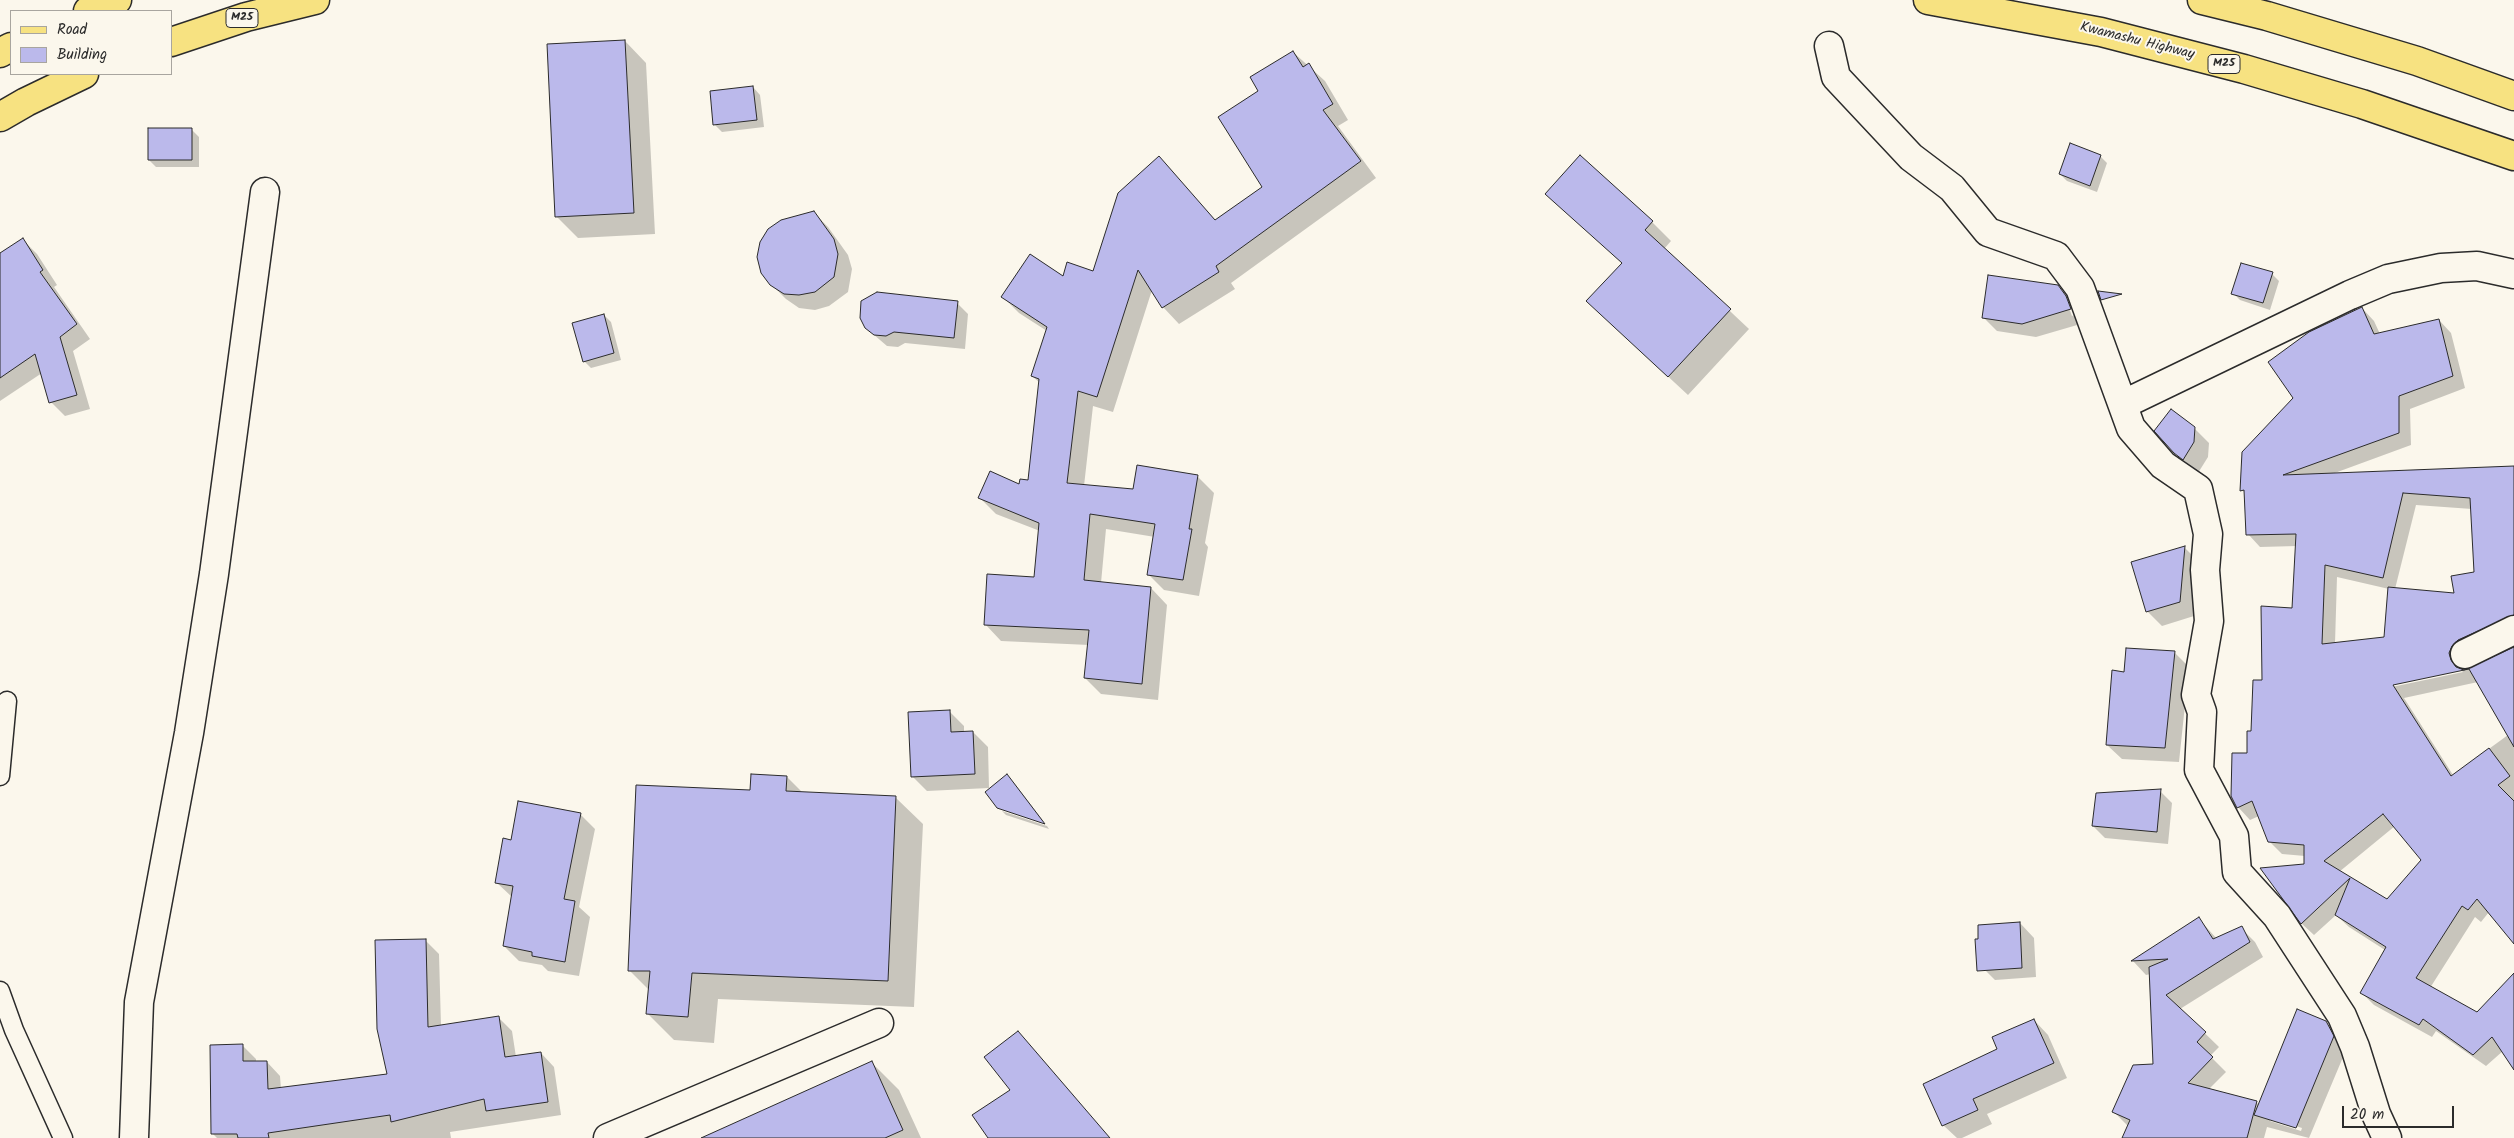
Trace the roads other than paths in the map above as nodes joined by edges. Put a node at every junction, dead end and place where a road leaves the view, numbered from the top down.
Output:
1 (117, 0) edge
2 (315, 0) edge
3 (1928, 0) edge
4 (2202, 0) edge
5 (91, 10) edge
6 (172, 42) edge
7 (1829, 46) dead end
8 (82, 75) edge
9 (2514, 96) edge
10 (0, 117) edge
11 (2514, 156) edge
12 (265, 192) dead end
13 (2514, 274) edge
14 (2124, 404) junction
15 (2514, 630) edge
16 (2465, 654) dead end
17 (7, 701) dead end
18 (0, 776) edge
19 (0, 991) edge
20 (879, 1023) dead end
21 (63, 1138) edge
22 (134, 1138) edge
23 (608, 1138) edge
24 (2387, 1138) edge

1 - 5 main road
2 - 6 main road, M25
3 - 11 main road, Kwamashu Highway / M25
4 - 9 main road
7 - 14 street
8 - 10 main road
12 - 22 street
13 - 14 street
14 - 24 street
15 - 16 street
17 - 18 lane
19 - 21 lane
20 - 23 street

